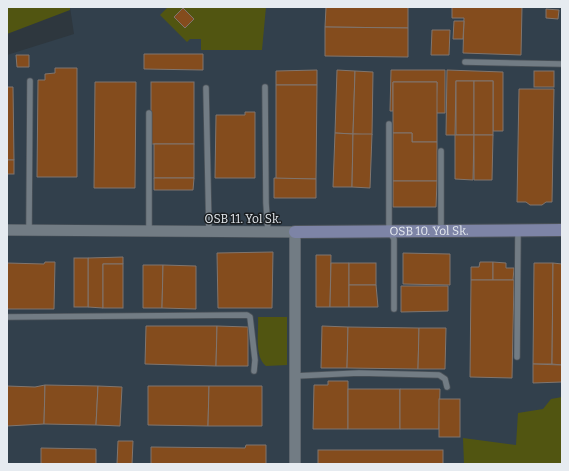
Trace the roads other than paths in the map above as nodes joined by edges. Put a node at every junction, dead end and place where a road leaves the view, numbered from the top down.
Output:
1 (465, 62) dead end
2 (562, 64) edge
3 (30, 81) dead end
4 (265, 87) dead end
5 (206, 88) dead end
6 (149, 113) dead end
7 (389, 124) dead end
8 (441, 151) dead end
9 (518, 229) junction
10 (7, 230) edge
11 (29, 230) junction
12 (562, 230) edge
13 (149, 231) junction
14 (389, 231) junction
15 (442, 231) junction
16 (209, 232) junction
17 (268, 232) junction
18 (295, 232) junction
19 (394, 309) dead end
20 (7, 317) edge
21 (517, 357) dead end
22 (254, 371) dead end
23 (295, 376) junction
24 (447, 387) dead end
25 (295, 464) edge

1 - 2 lane
3 - 11 lane
4 - 17 lane
5 - 16 lane
6 - 13 lane
7 - 14 lane
8 - 15 lane
9 - 12 street, OSB 10. Yol Sk.
9 - 15 street, OSB 10. Yol Sk.
9 - 21 lane
10 - 11 street, OSB 11. Yol Sk.
11 - 13 street, OSB 11. Yol Sk.
13 - 16 street, OSB 11. Yol Sk.
14 - 15 street, OSB 10. Yol Sk.
14 - 18 street, OSB 10. Yol Sk.
14 - 19 lane
16 - 17 street, OSB 11. Yol Sk.
17 - 18 street, OSB 11. Yol Sk.
18 - 23 street, OSB 11. Yol Sk.
20 - 22 lane
23 - 24 lane
23 - 25 street, OSB 11. Yol Sk.

